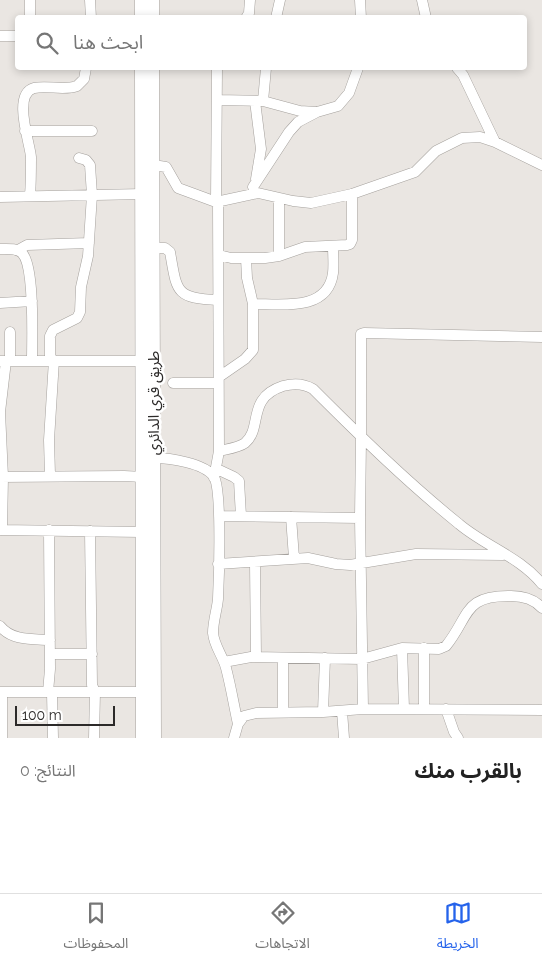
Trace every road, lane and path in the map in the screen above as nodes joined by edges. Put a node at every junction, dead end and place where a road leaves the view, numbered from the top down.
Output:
1 (30, 0) edge
2 (90, 0) edge
3 (142, 0) edge
4 (152, 0) edge
5 (250, 0) edge
6 (280, 0) edge
7 (360, 0) edge
8 (422, 0) edge
9 (30, 15) edge
10 (91, 15) edge
11 (142, 15) edge
12 (152, 15) edge
13 (248, 15) edge
14 (277, 15) edge
15 (361, 15) edge
16 (425, 15) edge
17 (0, 36) edge
18 (15, 36) edge
19 (86, 70) edge
20 (142, 70) edge
21 (152, 70) edge
22 (217, 70) edge
23 (266, 70) edge
24 (357, 70) edge
25 (459, 70) edge
26 (217, 100) junction
27 (259, 101) junction
28 (317, 112) junction
29 (25, 131) junction
30 (92, 131) dead end
31 (495, 142) junction
32 (79, 158) dead end
33 (153, 165) junction
34 (542, 165) edge
35 (252, 190) junction
36 (143, 194) junction
37 (352, 194) junction
38 (92, 195) junction
39 (30, 196) junction
40 (0, 198) edge
41 (278, 198) junction
42 (218, 202) junction
43 (90, 243) junction
44 (333, 246) junction
45 (153, 248) junction
46 (0, 249) edge
47 (18, 250) junction
48 (219, 254) junction
49 (279, 256) junction
50 (246, 258) junction
51 (218, 300) junction
52 (32, 301) junction
53 (0, 303) edge
54 (253, 304) junction
55 (10, 332) dead end
56 (542, 337) edge
57 (32, 360) junction
58 (52, 360) junction
59 (5, 361) edge
60 (143, 361) junction
61 (218, 380) junction
62 (173, 383) dead end
63 (362, 438) junction
64 (219, 451) junction
65 (154, 458) junction
66 (216, 473) junction
67 (50, 476) junction
68 (2, 477) edge
69 (143, 478) junction
70 (218, 516) junction
71 (241, 516) junction
72 (291, 516) junction
73 (360, 518) junction
74 (1, 530) edge
75 (49, 530) junction
76 (90, 531) junction
77 (142, 532) junction
78 (504, 555) junction
79 (294, 558) junction
80 (255, 563) junction
81 (218, 564) junction
82 (360, 564) junction
83 (542, 584) edge
84 (542, 608) edge
85 (0, 626) edge
86 (50, 640) junction
87 (402, 648) junction
88 (424, 648) junction
89 (50, 654) junction
90 (92, 654) junction
91 (149, 654) junction
92 (256, 657) junction
93 (282, 658) junction
94 (325, 658) junction
95 (362, 659) junction
96 (224, 662) junction
97 (1, 692) edge
98 (50, 692) junction
99 (95, 692) junction
100 (143, 692) junction
101 (363, 709) junction
102 (404, 709) junction
103 (424, 709) junction
104 (446, 710) junction
105 (542, 710) edge
106 (342, 711) junction
107 (283, 712) junction
108 (324, 712) junction
109 (238, 724) junction
110 (2, 738) edge
111 (53, 738) edge
112 (94, 738) edge
113 (143, 738) edge
114 (154, 738) edge
115 (234, 738) edge
116 (344, 738) edge
117 (458, 738) edge

1 - 9 street
2 - 10 street
3 - 11 highway
4 - 12 highway
5 - 13 street
6 - 14 street
7 - 15 street
8 - 16 street
17 - 18 street
19 - 29 street
20 - 36 highway, طريق قري الدائري
21 - 33 highway, طريق قري الدائري
22 - 26 street
23 - 27 street
24 - 28 street
25 - 31 street
26 - 27 street
26 - 42 street
27 - 28 street
27 - 35 street
28 - 35 street
29 - 30 street
29 - 39 street
31 - 34 street
31 - 37 street
32 - 38 street
33 - 42 street
33 - 45 highway, طريق قري الدائري
35 - 41 street
35 - 42 street
36 - 38 street
36 - 60 highway, طريق قري الدائري
37 - 41 street
37 - 44 street
38 - 39 street
38 - 43 street
39 - 40 street
41 - 49 street
42 - 48 street
43 - 47 street
43 - 58 street
44 - 49 street
44 - 54 street
45 - 51 street
45 - 65 highway, طريق قري الدائري
46 - 47 street
47 - 52 street
48 - 50 street
48 - 51 street
49 - 50 street
50 - 54 street
51 - 61 street
52 - 53 street
52 - 57 street
54 - 61 street
55 - 59 street
56 - 63 street
57 - 58 street
57 - 59 street
58 - 60 street
58 - 67 street
59 - 68 street
60 - 69 highway, طريق قري الدائري
61 - 62 street
61 - 64 street
63 - 64 street
63 - 73 street
63 - 78 street
64 - 66 street
65 - 66 street
65 - 91 highway, طريق قري الدائري
66 - 70 street
66 - 71 street
67 - 68 street
67 - 69 street
68 - 74 street
69 - 77 highway, طريق قري الدائري
70 - 71 street
70 - 81 street
71 - 72 street
72 - 73 street
72 - 79 street
73 - 82 street
74 - 75 street
75 - 76 street
75 - 86 street
76 - 77 street
76 - 90 street
77 - 91 highway, طريق قري الدائري
78 - 82 street
78 - 83 street
79 - 80 street
79 - 82 street
80 - 81 street
80 - 92 street
81 - 96 street
82 - 95 street
84 - 88 street
85 - 86 street
86 - 89 street
87 - 88 street
87 - 95 street
87 - 102 street
88 - 103 street
89 - 90 street
89 - 98 street
90 - 99 street
91 - 100 highway, طريق قري الدائري
91 - 114 highway, طريق قري الدائري
92 - 93 street
92 - 96 street
93 - 94 street
93 - 107 street
94 - 95 street
94 - 108 street
95 - 101 street
96 - 109 street
97 - 98 street
97 - 110 street
98 - 99 street
98 - 111 street
99 - 100 street
99 - 112 street
100 - 113 highway, طريق قري الدائري
101 - 102 street
101 - 106 street
102 - 103 street
103 - 104 street
104 - 105 street
104 - 117 street
106 - 108 street
106 - 116 street
107 - 108 street
107 - 109 street
109 - 115 street

